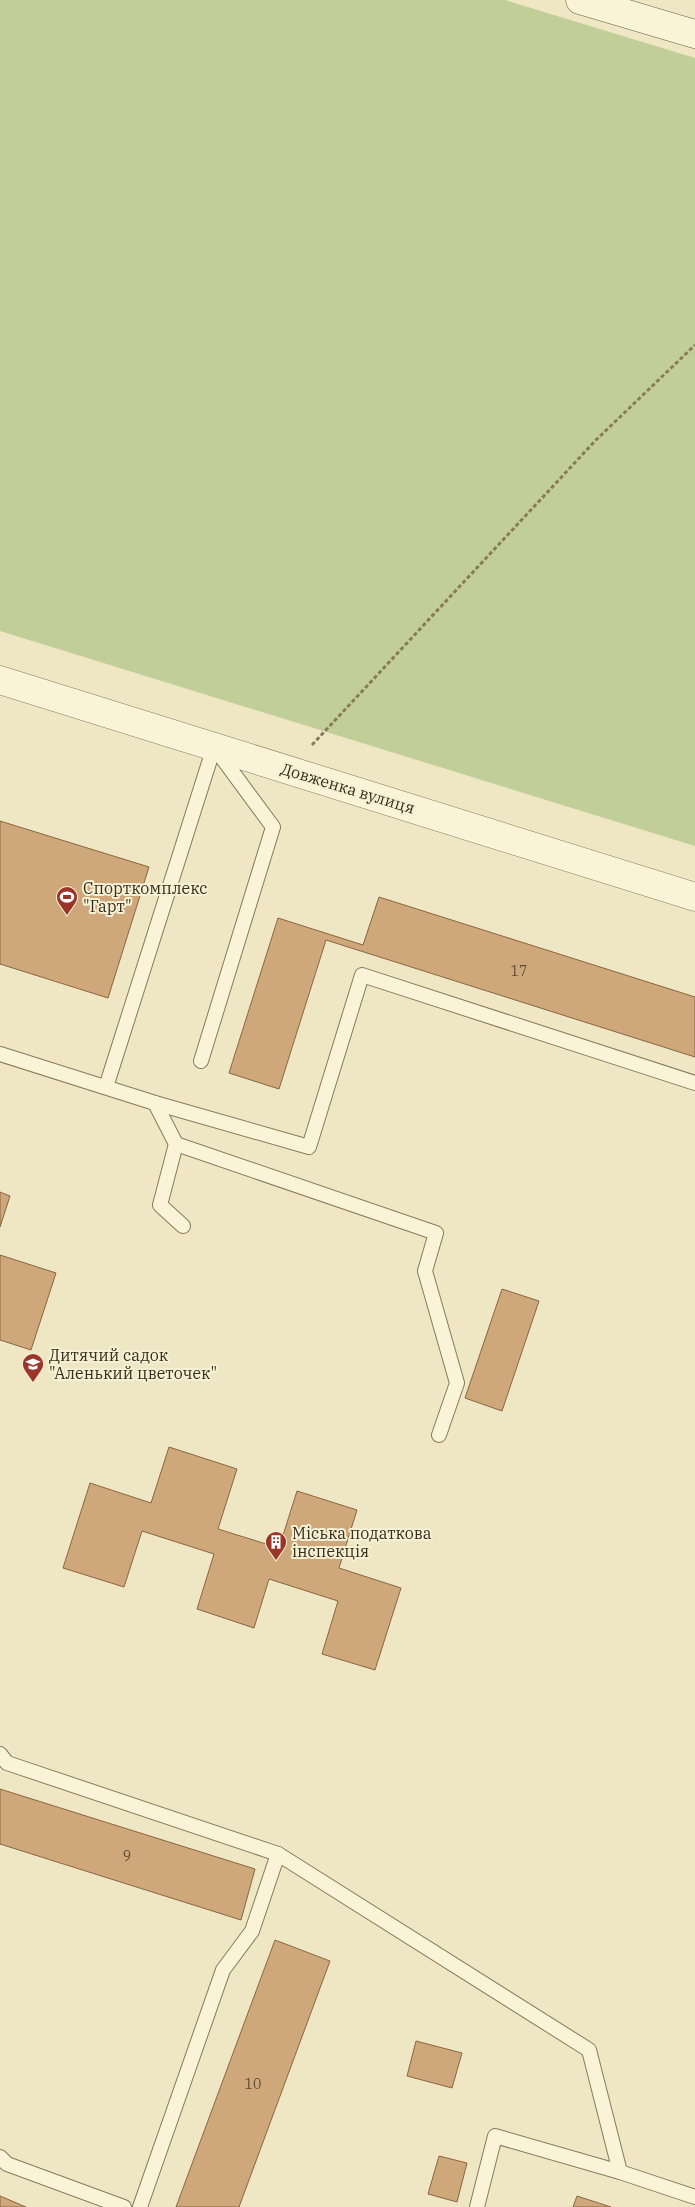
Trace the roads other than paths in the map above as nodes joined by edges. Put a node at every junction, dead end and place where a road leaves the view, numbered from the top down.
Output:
1 (580, 0) edge
2 (695, 34) edge
3 (0, 680) edge
4 (214, 747) junction
5 (695, 898) edge
6 (0, 1054) edge
7 (201, 1061) dead end
8 (695, 1083) edge
9 (106, 1087) junction
10 (155, 1103) junction
11 (176, 1144) junction
12 (183, 1226) dead end
13 (439, 1435) dead end
14 (0, 1754) edge
15 (278, 1854) junction
16 (0, 2156) edge
17 (620, 2172) junction
18 (695, 2198) edge
19 (124, 2207) edge
20 (140, 2207) edge
21 (477, 2207) edge

1 - 2 street
3 - 4 street, Довженка вулиця
4 - 5 street, Довженка вулиця
4 - 7 lane
4 - 9 lane
6 - 9 lane
8 - 10 lane
9 - 10 lane
10 - 11 lane
11 - 12 lane
11 - 13 lane
14 - 15 lane
15 - 17 lane
15 - 20 lane
16 - 19 lane
17 - 18 lane
17 - 21 lane

